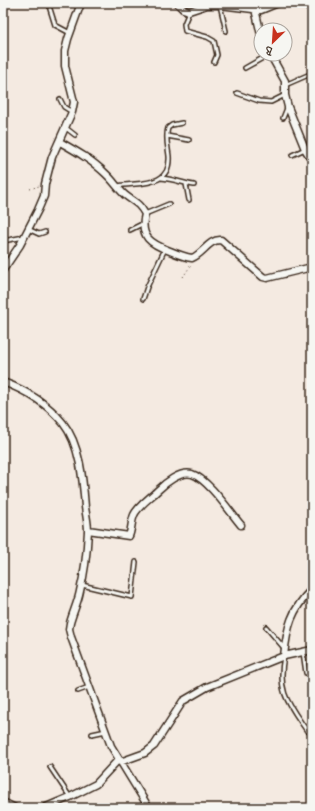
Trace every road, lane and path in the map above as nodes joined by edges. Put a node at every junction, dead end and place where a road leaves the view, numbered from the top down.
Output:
1 (81, 3) edge
2 (177, 3) edge
3 (278, 3) edge
4 (311, 3) edge
5 (220, 5) junction
6 (307, 8) dead end
7 (50, 9) dead end
8 (255, 9) junction
9 (189, 11) junction
10 (258, 22) edge
11 (226, 31) dead end
12 (70, 33) junction
13 (214, 62) dead end
14 (256, 62) edge
15 (275, 62) edge
16 (245, 68) dead end
17 (312, 78) edge
18 (285, 85) junction
19 (237, 93) dead end
20 (285, 96) junction
21 (60, 99) dead end
22 (288, 107) junction
23 (72, 112) junction
24 (283, 118) dead end
25 (182, 123) dead end
26 (66, 128) junction
27 (75, 134) dead end
28 (167, 136) junction
29 (189, 140) dead end
30 (60, 142) junction
31 (308, 151) edge
32 (292, 155) dead end
33 (312, 160) edge
34 (161, 178) junction
35 (45, 184) junction
36 (186, 184) junction
37 (194, 185) dead end
38 (117, 186) junction
39 (30, 189) dead end
40 (189, 200) dead end
41 (169, 204) dead end
42 (145, 214) junction
43 (142, 224) junction
44 (28, 229) junction
45 (130, 230) dead end
46 (45, 232) dead end
47 (24, 236) junction
48 (3, 241) edge
49 (165, 249) junction
50 (192, 258) junction
51 (312, 267) edge
52 (3, 270) edge
53 (183, 277) dead end
54 (143, 300) dead end
55 (3, 382) edge
56 (241, 525) dead end
57 (88, 530) junction
58 (136, 562) dead end
59 (82, 585) junction
60 (312, 589) edge
61 (266, 627) dead end
62 (312, 650) edge
63 (303, 652) junction
64 (285, 653) junction
65 (306, 673) dead end
66 (89, 687) junction
67 (78, 691) dead end
68 (106, 731) junction
69 (307, 731) dead end
70 (92, 734) dead end
71 (120, 761) junction
72 (50, 767) dead end
73 (70, 797) junction
74 (3, 802) edge
75 (15, 808) edge
76 (44, 808) edge
77 (149, 808) edge

1 - 12 street
2 - 9 street
3 - 8 street
4 - 6 lane
5 - 8 street
5 - 9 street
5 - 11 lane
7 - 12 lane
8 - 10 street
9 - 13 lane
12 - 23 street
14 - 16 lane
15 - 18 street
17 - 18 lane
18 - 20 street
19 - 20 lane
20 - 22 street
21 - 23 lane
22 - 24 lane
22 - 31 street
23 - 26 street
25 - 28 lane
26 - 27 lane
26 - 30 street
28 - 29 lane
28 - 34 lane
30 - 35 street
30 - 38 street
31 - 32 lane
31 - 33 street
34 - 36 lane
34 - 38 lane
35 - 39 path
35 - 44 street
36 - 37 lane
36 - 40 lane
38 - 42 street
41 - 42 lane
42 - 43 street
43 - 45 lane
43 - 49 street
44 - 46 lane
44 - 47 street
47 - 48 lane
47 - 52 street
49 - 50 street
49 - 54 lane
50 - 51 street
50 - 53 path
55 - 57 street
56 - 57 street
57 - 59 street
58 - 59 lane
59 - 66 street
60 - 64 street
61 - 64 lane
62 - 63 street
63 - 64 street
63 - 65 lane
64 - 69 lane
64 - 71 street
66 - 67 lane
66 - 68 street
68 - 70 lane
68 - 71 street
71 - 73 street
71 - 77 street
72 - 73 lane
73 - 76 street
74 - 75 street

